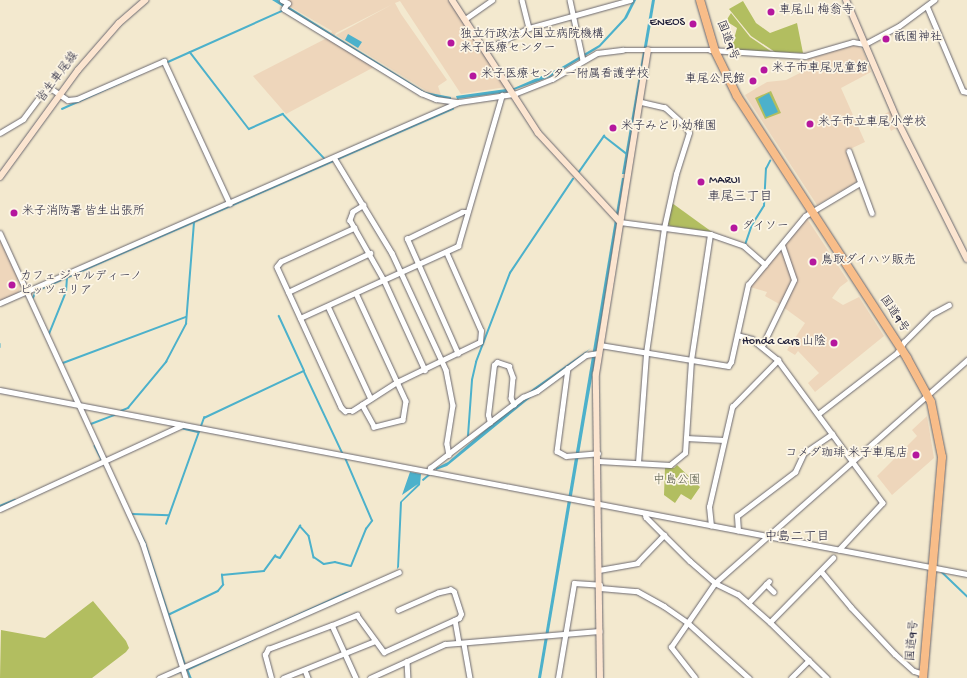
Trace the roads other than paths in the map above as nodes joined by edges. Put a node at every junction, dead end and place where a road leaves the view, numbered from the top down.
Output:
1 (145, 0) edge
2 (282, 0) edge
3 (452, 0) edge
4 (492, 0) edge
5 (522, 0) edge
6 (570, 0) edge
7 (630, 0) edge
8 (700, 0) edge
9 (846, 0) edge
10 (934, 0) edge
11 (927, 6) junction
12 (574, 16) junction
13 (465, 19) junction
14 (530, 28) junction
15 (865, 44) junction
16 (485, 50) junction
17 (648, 50) junction
18 (715, 51) junction
19 (583, 60) junction
20 (967, 92) edge
21 (514, 94) junction
22 (60, 95) junction
23 (502, 95) junction
24 (459, 102) junction
25 (640, 102) junction
26 (0, 133) edge
27 (849, 151) dead end
28 (335, 159) junction
29 (0, 177) edge
30 (860, 183) junction
31 (230, 204) junction
32 (364, 205) junction
33 (468, 212) junction
34 (811, 212) junction
35 (872, 213) dead end
36 (620, 222) junction
37 (355, 228) junction
38 (664, 228) junction
39 (0, 233) edge
40 (710, 234) junction
41 (782, 246) junction
42 (446, 252) junction
43 (370, 253) junction
44 (967, 260) edge
45 (765, 264) junction
46 (418, 265) junction
47 (401, 273) junction
48 (384, 280) junction
49 (27, 292) junction
50 (288, 292) junction
51 (356, 293) junction
52 (0, 303) edge
53 (949, 305) dead end
54 (328, 306) junction
55 (300, 318) junction
56 (737, 335) junction
57 (600, 345) junction
58 (762, 346) junction
59 (900, 347) junction
60 (646, 352) junction
61 (598, 353) junction
62 (458, 354) junction
63 (691, 360) junction
64 (778, 360) junction
65 (967, 360) edge
66 (442, 361) junction
67 (568, 368) junction
68 (425, 370) junction
69 (397, 382) junction
70 (0, 390) edge
71 (928, 393) junction
72 (371, 399) junction
73 (514, 404) junction
74 (362, 405) junction
75 (80, 406) junction
76 (818, 414) junction
77 (490, 423) junction
78 (183, 425) junction
79 (832, 434) junction
80 (686, 438) junction
81 (724, 440) junction
82 (598, 453) junction
83 (449, 455) junction
84 (105, 461) junction
85 (598, 461) junction
86 (851, 462) junction
87 (638, 463) junction
88 (429, 472) junction
89 (598, 503) junction
90 (0, 509) edge
91 (645, 513) junction
92 (710, 526) junction
93 (738, 531) junction
94 (664, 535) junction
95 (768, 536) junction
96 (839, 550) junction
97 (833, 558) dead end
98 (933, 568) junction
99 (599, 570) junction
100 (821, 571) junction
101 (399, 572) dead end
102 (967, 574) edge
103 (715, 583) junction
104 (600, 586) junction
105 (774, 592) dead end
106 (748, 603) junction
107 (399, 610) dead end
108 (455, 620) junction
109 (687, 622) junction
110 (770, 622) junction
111 (332, 625) junction
112 (599, 631) junction
113 (564, 634) junction
114 (375, 641) junction
115 (462, 644) junction
116 (346, 655) junction
117 (809, 660) junction
118 (407, 661) junction
119 (184, 670) edge
120 (305, 670) junction
121 (691, 674) junction
122 (923, 676) edge
123 (159, 678) edge
124 (271, 678) edge
125 (283, 678) edge
126 (308, 678) edge
127 (356, 678) edge
128 (370, 678) edge
129 (408, 678) edge
130 (470, 678) edge
131 (558, 678) edge
132 (600, 678) edge
133 (686, 678) edge
134 (695, 678) edge
135 (749, 678) edge
136 (791, 678) edge
137 (827, 678) edge

1 - 22 street, 皆生車尾線
2 - 24 street
3 - 13 street
4 - 13 street
5 - 14 street
6 - 12 street
7 - 12 street
8 - 18 highway, 国道9号
9 - 15 street
10 - 11 street
11 - 15 street
11 - 20 street
12 - 14 street
12 - 19 street
13 - 16 street
14 - 16 street
15 - 18 street
15 - 44 street
16 - 21 street
17 - 18 street
17 - 19 street
17 - 25 street
18 - 34 highway, 国道9号
19 - 21 street
21 - 23 street
21 - 36 street
22 - 26 street
22 - 29 street, 皆生車尾線
22 - 31 street
23 - 24 street
23 - 33 street
24 - 28 street
25 - 36 street
25 - 38 street
27 - 30 street
28 - 31 street
28 - 32 street
30 - 34 street
30 - 35 street
31 - 49 street
32 - 37 street
32 - 47 street
33 - 42 street
33 - 46 street
34 - 41 street
34 - 59 highway, 国道9号
36 - 38 street
36 - 57 street
37 - 43 street
37 - 50 street
38 - 40 street
38 - 60 street
39 - 49 street
40 - 45 street
40 - 63 street
41 - 45 street
41 - 58 street
42 - 46 street
42 - 62 street
43 - 48 street
43 - 50 street
45 - 56 street
46 - 47 street
46 - 62 street
47 - 48 street
47 - 66 street
48 - 51 street
48 - 68 street
49 - 52 street
49 - 75 street
50 - 55 street
51 - 54 street
51 - 69 street
53 - 59 street
54 - 55 street
54 - 72 street
55 - 74 street
56 - 58 street
56 - 63 street
57 - 60 street
57 - 61 street
58 - 64 street
59 - 71 highway, 国道9号
59 - 76 street
60 - 63 street
60 - 87 street
61 - 67 street
61 - 82 street
62 - 66 street
63 - 80 street
64 - 76 street
64 - 81 street
65 - 71 street
66 - 68 street
66 - 83 street
67 - 73 street
67 - 82 street
68 - 69 street
69 - 72 street
69 - 74 street
70 - 75 street
71 - 86 street
71 - 98 highway, 国道9号
72 - 74 street
73 - 77 street
73 - 77 street
75 - 78 street
75 - 84 street
76 - 79 street
77 - 83 street
78 - 84 street
78 - 88 street
79 - 86 street
79 - 93 street
80 - 81 street
80 - 87 street
81 - 92 street
82 - 85 street
83 - 88 street
84 - 90 street
84 - 119 street
85 - 87 street
85 - 89 street
86 - 95 street
86 - 96 street
88 - 89 street
89 - 91 street
89 - 99 street
91 - 92 street
91 - 94 street
92 - 93 street
93 - 95 street
94 - 99 street
94 - 103 street
95 - 96 street
95 - 103 street
96 - 98 street
97 - 100 street
98 - 102 street
98 - 122 highway, 国道9号
99 - 104 street
100 - 110 street
100 - 122 street
101 - 119 street
103 - 106 street
103 - 109 street
104 - 109 street
104 - 112 street
104 - 113 street
105 - 106 street
106 - 110 street
107 - 108 street
108 - 114 street
108 - 115 street
109 - 121 street
109 - 135 street
110 - 117 street
111 - 114 street
111 - 116 street
111 - 124 street
112 - 113 street
112 - 132 street
113 - 115 street
113 - 131 street
114 - 116 street
115 - 118 street
115 - 130 street
116 - 120 street
116 - 127 street
117 - 136 street
117 - 137 street
118 - 128 street
118 - 129 street
119 - 123 street
120 - 125 street
120 - 126 street
121 - 133 street
121 - 134 street

